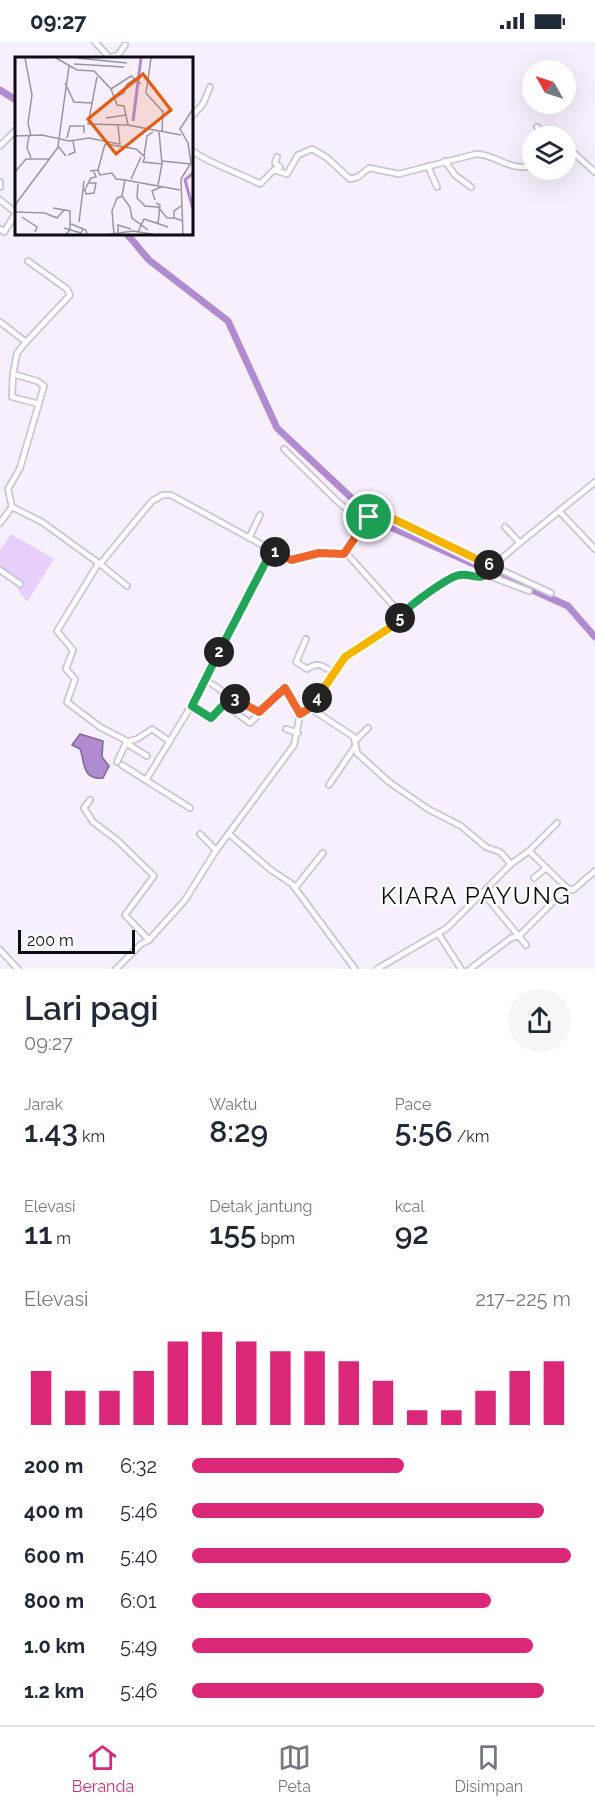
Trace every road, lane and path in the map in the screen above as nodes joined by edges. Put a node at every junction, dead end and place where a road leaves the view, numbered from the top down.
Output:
1 (95, 42) edge
2 (125, 45) dead end
3 (109, 57) edge
4 (113, 57) edge
5 (210, 87) dead end
6 (194, 114) edge
7 (15, 131) edge
8 (0, 146) edge
9 (194, 152) edge
10 (576, 155) edge
11 (277, 157) dead end
12 (445, 161) junction
13 (428, 166) junction
14 (522, 166) edge
15 (275, 170) junction
16 (595, 172) edge
17 (0, 182) edge
18 (0, 187) edge
19 (436, 187) dead end
20 (471, 187) dead end
21 (0, 200) edge
22 (15, 212) edge
23 (15, 215) edge
24 (0, 229) edge
25 (28, 261) dead end
26 (0, 322) edge
27 (26, 342) junction
28 (13, 374) junction
29 (39, 404) junction
30 (284, 449) dead end
31 (595, 482) edge
32 (0, 489) edge
33 (8, 492) junction
34 (361, 499) dead end
35 (12, 507) junction
36 (374, 511) junction
37 (559, 511) junction
38 (260, 515) dead end
39 (0, 523) edge
40 (364, 523) junction
41 (505, 527) dead end
42 (249, 538) junction
43 (520, 543) junction
44 (595, 549) edge
45 (272, 550) junction
46 (344, 554) junction
47 (99, 564) junction
48 (492, 568) junction
49 (0, 570) edge
50 (488, 574) junction
51 (20, 585) dead end
52 (127, 586) dead end
53 (529, 591) dead end
54 (551, 593) dead end
55 (401, 614) junction
56 (306, 639) dead end
57 (334, 673) junction
58 (206, 680) junction
59 (238, 688) dead end
60 (232, 698) junction
61 (224, 704) junction
62 (192, 706) junction
63 (310, 708) junction
64 (259, 712) junction
65 (300, 714) junction
66 (368, 728) dead end
67 (286, 729) dead end
68 (298, 733) junction
69 (356, 740) junction
70 (169, 741) junction
71 (126, 742) junction
72 (354, 748) junction
73 (147, 756) dead end
74 (117, 762) dead end
75 (122, 765) dead end
76 (146, 780) junction
77 (329, 785) dead end
78 (90, 800) dead end
79 (190, 808) dead end
80 (557, 823) dead end
81 (200, 834) dead end
82 (229, 834) junction
83 (216, 850) junction
84 (529, 851) junction
85 (323, 853) dead end
86 (511, 864) junction
87 (546, 868) junction
88 (595, 871) edge
89 (534, 878) dead end
90 (295, 888) junction
91 (567, 888) junction
92 (484, 894) junction
93 (438, 933) junction
94 (519, 936) junction
95 (149, 940) junction
96 (526, 945) dead end
97 (0, 950) edge
98 (18, 969) edge
99 (116, 969) edge
100 (355, 969) edge
101 (377, 969) edge
102 (461, 969) edge
103 (470, 969) edge

1 - 3 street
2 - 4 street
5 - 6 street
7 - 8 street
9 - 15 street
10 - 16 street
11 - 15 street
12 - 13 street
12 - 14 street
12 - 20 street
13 - 15 street
13 - 19 street
17 - 18 street
21 - 22 street
23 - 24 street
25 - 27 street
26 - 27 street
27 - 28 street
28 - 29 street
28 - 29 street
29 - 33 street
30 - 40 street
31 - 37 street
32 - 33 street
33 - 35 street
34 - 36 street
35 - 39 street
35 - 47 street
36 - 40 street
36 - 48 street
37 - 43 street
37 - 44 street
38 - 42 street
40 - 46 street
41 - 43 street
42 - 45 street
42 - 47 street
43 - 48 street
45 - 46 street
45 - 58 street
46 - 55 street
47 - 52 street
47 - 71 street
48 - 50 street
48 - 54 street
49 - 51 street
50 - 53 street
50 - 55 street
55 - 57 street
56 - 57 street
57 - 63 street
58 - 60 street
58 - 62 street
59 - 60 street
60 - 61 street
60 - 64 street
61 - 62 street
61 - 64 street
62 - 70 street
63 - 65 street
63 - 69 street
64 - 65 street
65 - 68 street
66 - 69 street
67 - 68 street
68 - 82 street
69 - 72 street
70 - 71 street
70 - 76 street
71 - 73 street
71 - 74 street
72 - 77 street
72 - 86 street
75 - 76 street
76 - 79 street
78 - 95 street
80 - 84 street
81 - 83 street
82 - 83 street
82 - 90 street
83 - 95 street
84 - 86 street
84 - 87 street
85 - 90 street
86 - 92 street
87 - 89 street
87 - 91 street
88 - 91 street
90 - 100 street
91 - 94 street
92 - 93 street
92 - 94 street
93 - 101 street
93 - 102 street
94 - 96 street
94 - 103 street
95 - 99 street
97 - 98 street

